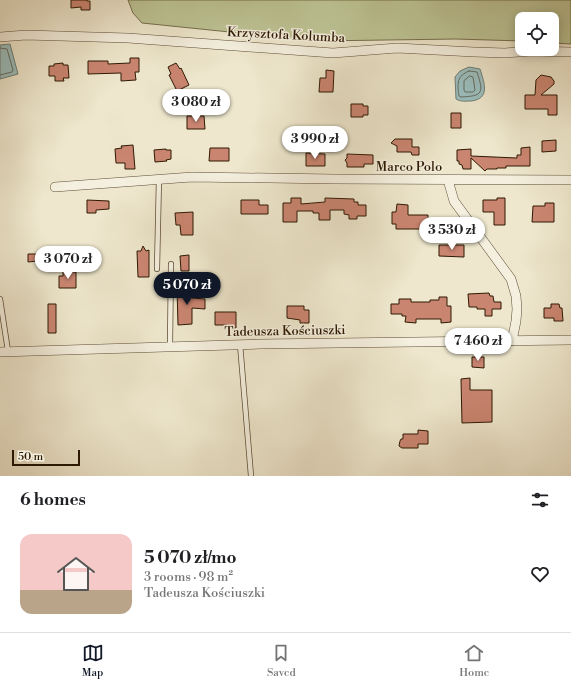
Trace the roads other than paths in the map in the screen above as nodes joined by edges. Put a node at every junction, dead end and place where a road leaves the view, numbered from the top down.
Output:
1 (0, 37) edge
2 (571, 52) edge
3 (160, 178) junction
4 (448, 180) junction
5 (571, 180) edge
6 (55, 187) dead end
7 (171, 264) dead end
8 (157, 269) dead end
9 (0, 299) edge
10 (571, 340) edge
11 (512, 341) junction
12 (240, 344) junction
13 (170, 346) junction
14 (4, 352) edge
15 (251, 476) edge

1 - 2 street, Krzysztofa Kolumba
3 - 4 street, Marco Polo
3 - 6 street, Marco Polo
3 - 8 lane
4 - 5 street, Marco Polo
4 - 11 street
7 - 13 lane
9 - 14 lane
10 - 11 street, Tadeusza Kościuszki
11 - 12 street, Tadeusza Kościuszki
12 - 13 street, Tadeusza Kościuszki
12 - 15 lane
13 - 14 street, Tadeusza Kościuszki

